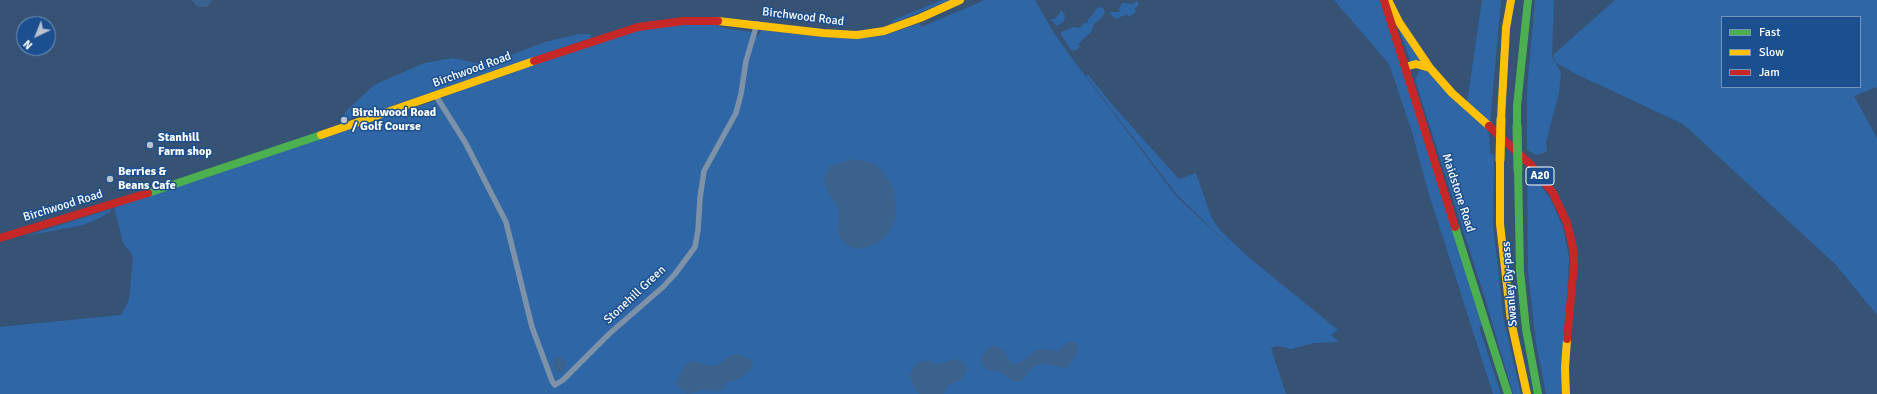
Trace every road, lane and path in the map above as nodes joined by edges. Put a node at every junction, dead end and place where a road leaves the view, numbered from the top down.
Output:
1 (960, 0) edge
2 (1384, 0) edge
3 (1388, 0) edge
4 (1511, 0) edge
5 (1528, 0) edge
6 (757, 24) junction
7 (1405, 67) junction
8 (1430, 68) junction
9 (436, 96) junction
10 (0, 238) edge
11 (1508, 394) edge
12 (1527, 394) edge
13 (1538, 394) edge
14 (1566, 394) edge

1 - 6 main road, Birchwood Road
2 - 7 main road, Maidstone Road
3 - 8 main road, A20
4 - 12 main road, Swanley By-pass, bridge
5 - 13 main road, Swanley By-pass / A20, bridge
6 - 9 main road, Birchwood Road
6 - 9 street, Stonehill Green
7 - 8 main road
7 - 11 main road, Maidstone Road
8 - 14 main road, A20
9 - 10 main road, Birchwood Road

